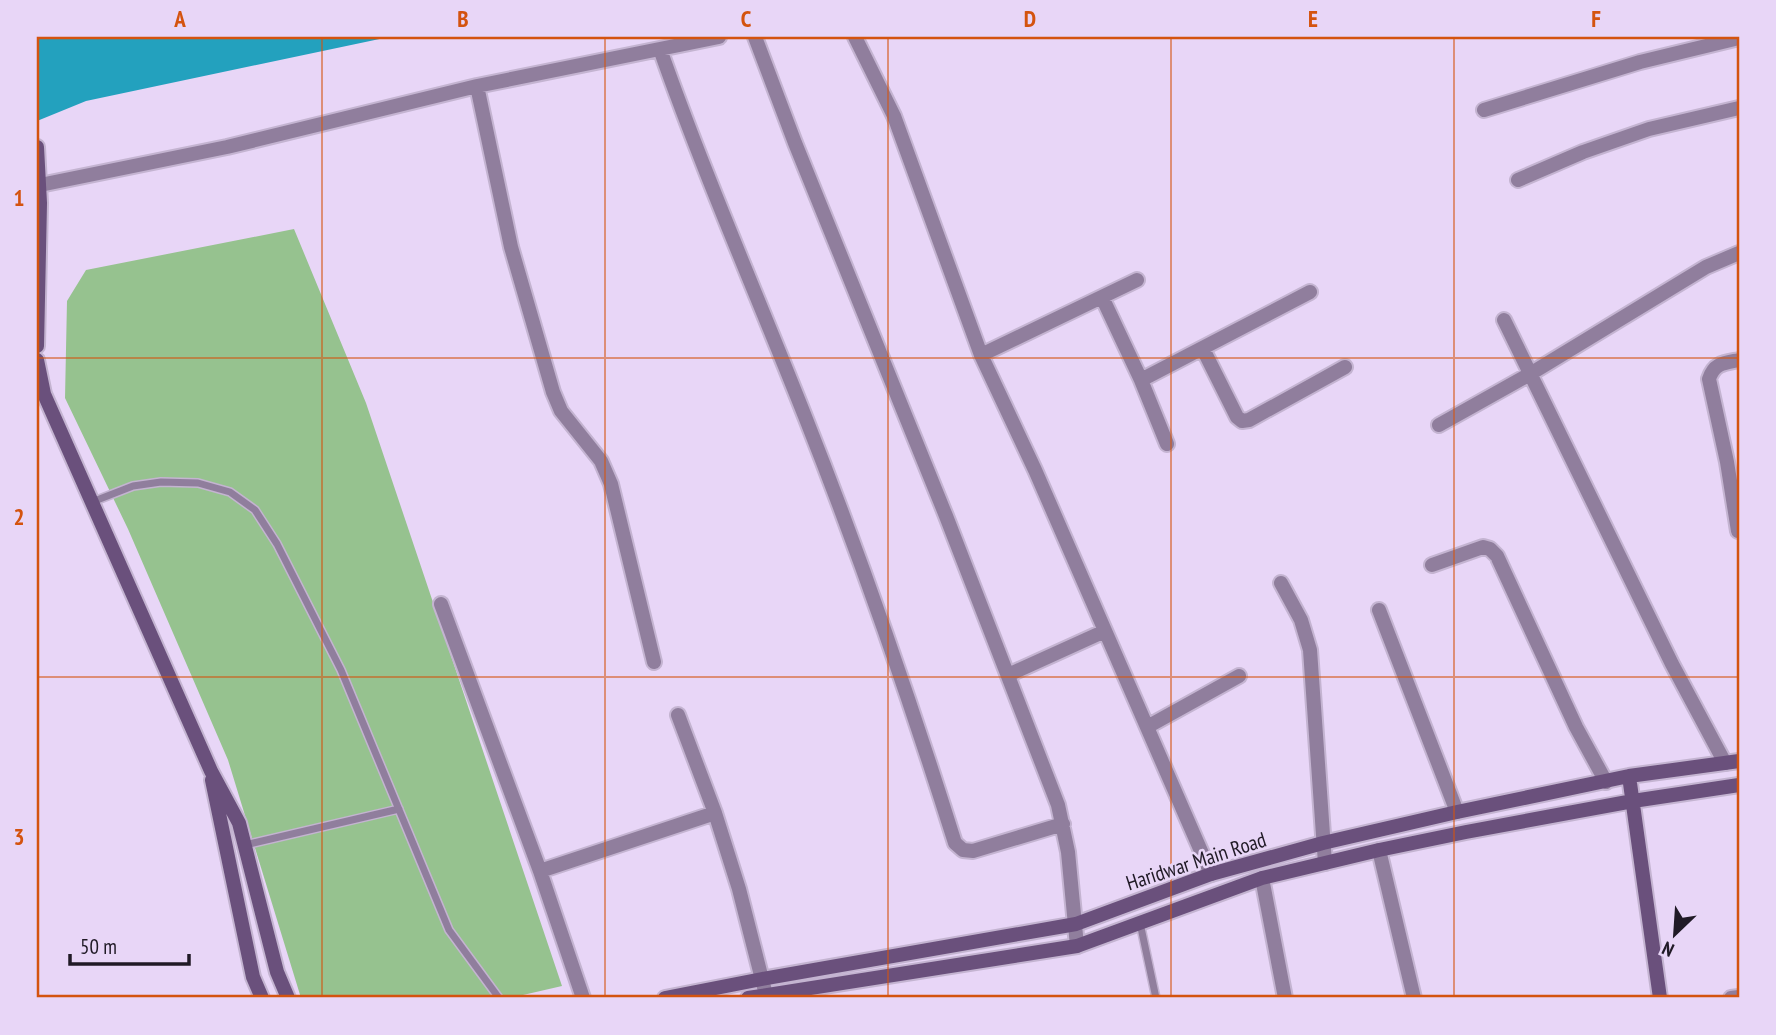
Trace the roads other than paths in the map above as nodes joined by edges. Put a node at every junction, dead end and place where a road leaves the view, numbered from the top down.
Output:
1 (719, 37) edge
2 (755, 37) edge
3 (855, 37) edge
4 (1739, 38) edge
5 (660, 49) junction
6 (477, 86) junction
7 (1739, 108) edge
8 (1484, 110) dead end
9 (38, 152) edge
10 (1518, 180) dead end
11 (40, 185) junction
12 (38, 203) edge
13 (1739, 253) edge
14 (1137, 280) dead end
15 (1310, 292) dead end
16 (1102, 297) junction
17 (1504, 320) dead end
18 (37, 346) edge
19 (1203, 349) junction
20 (981, 355) junction
21 (37, 360) edge
22 (1739, 360) edge
23 (1345, 368) dead end
24 (1530, 374) junction
25 (1141, 380) junction
26 (1439, 425) dead end
27 (1167, 444) dead end
28 (1733, 461) edge
29 (92, 502) junction
30 (1738, 531) edge
31 (1432, 565) dead end
32 (1281, 583) dead end
33 (441, 604) dead end
34 (1379, 610) dead end
35 (1105, 631) junction
36 (654, 662) dead end
37 (1008, 675) junction
38 (1239, 676) dead end
39 (678, 716) dead end
40 (1147, 727) junction
41 (1732, 762) edge
42 (211, 771) junction
43 (1629, 776) junction
44 (1606, 782) junction
45 (1739, 785) edge
46 (1633, 801) junction
47 (399, 809) junction
48 (1457, 812) junction
49 (715, 813) junction
50 (1063, 824) junction
51 (1323, 843) junction
52 (245, 845) junction
53 (1379, 850) junction
54 (1325, 863) junction
55 (540, 871) junction
56 (1212, 874) junction
57 (1262, 878) junction
58 (1140, 923) junction
59 (1076, 924) junction
60 (1077, 946) junction
61 (762, 979) junction
62 (766, 994) junction
63 (1739, 997) edge
64 (262, 998) edge
65 (288, 998) edge
66 (499, 998) edge
67 (583, 998) edge
68 (665, 998) edge
69 (748, 998) edge
70 (1156, 998) edge
71 (1285, 998) edge
72 (1415, 998) edge
73 (1660, 998) edge
74 (1731, 998) edge

1 - 5 street
2 - 37 street
3 - 20 street
4 - 8 street
5 - 6 street
5 - 50 street
6 - 11 street
6 - 36 street
7 - 10 street
9 - 11 main road
11 - 12 main road
12 - 18 main road
13 - 24 street
14 - 16 street
15 - 19 street
16 - 20 street
16 - 25 street
17 - 24 street
19 - 23 street
19 - 25 street
20 - 35 street
21 - 29 main road
22 - 28 street
24 - 26 street
24 - 41 street
25 - 27 street
28 - 30 street
29 - 42 main road
29 - 47 lane
31 - 44 street
32 - 51 street
33 - 55 street
34 - 48 street
35 - 37 street
35 - 40 street
37 - 50 street
38 - 40 street
39 - 49 street
40 - 56 street
41 - 43 main road, Haridwar Main Road
42 - 52 main road
42 - 64 main road
43 - 44 main road, Haridwar Main Road
43 - 46 main road
44 - 48 main road, Haridwar Main Road
45 - 46 main road, Haridwar Main Road
46 - 53 main road, Haridwar Main Road
46 - 73 main road
47 - 52 lane
47 - 66 lane
48 - 51 main road, Haridwar Main Road
49 - 55 street
49 - 61 street
50 - 59 street
51 - 54 street
51 - 56 main road, Haridwar Main Road
52 - 65 main road
53 - 54 main road, Haridwar Main Road
53 - 72 street
54 - 57 main road, Haridwar Main Road
55 - 67 street
56 - 59 main road, Haridwar Main Road
57 - 58 main road, Haridwar Main Road
57 - 71 street
58 - 60 main road, Haridwar Main Road
58 - 70 lane
59 - 60 street
59 - 61 main road, Haridwar Main Road
60 - 62 main road, Haridwar Main Road
61 - 62 street
61 - 68 main road, Haridwar Main Road
62 - 69 main road, Haridwar Main Road
63 - 74 street

